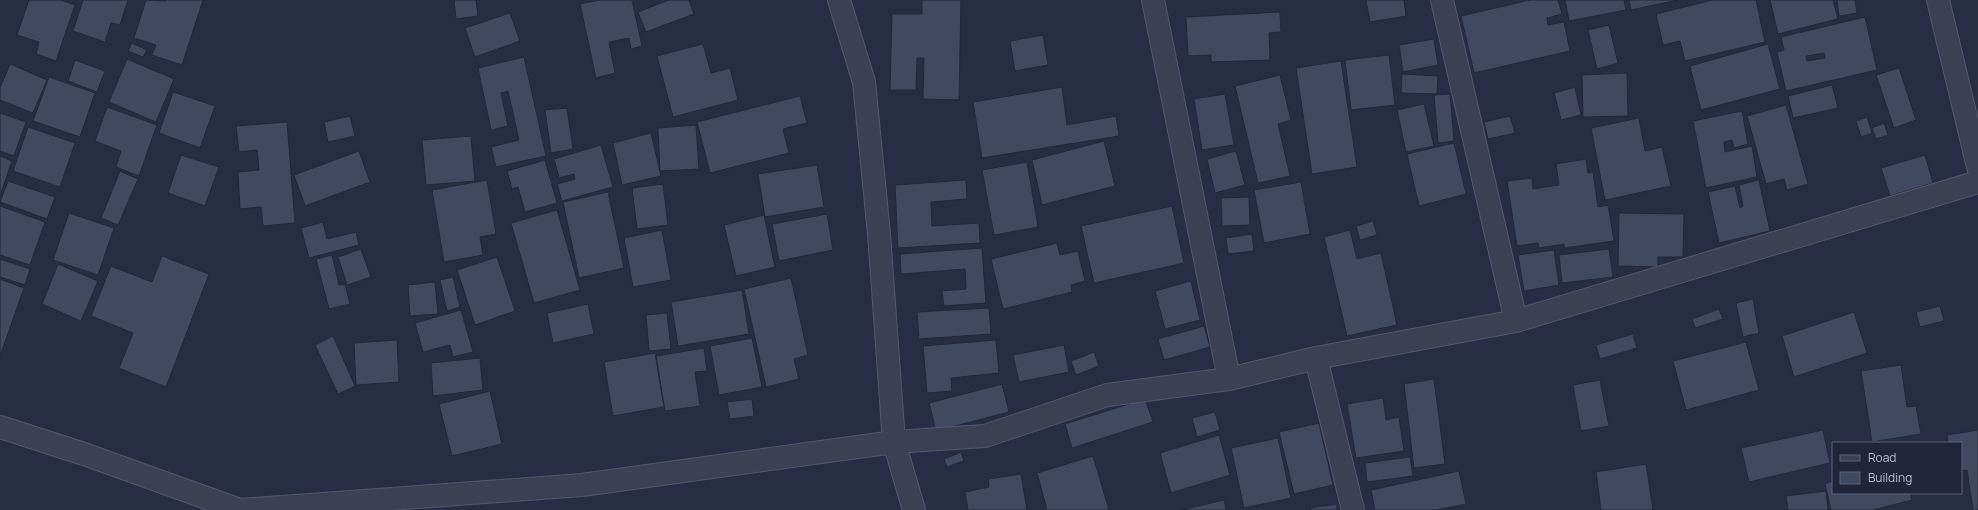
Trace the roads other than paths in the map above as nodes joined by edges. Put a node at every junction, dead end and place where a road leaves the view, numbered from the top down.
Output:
1 (839, 0) edge
2 (1153, 0) edge
3 (1442, 0) edge
4 (1938, 0) edge
5 (1976, 153) edge
6 (1978, 182) edge
7 (1516, 321) junction
8 (1316, 358) junction
9 (1229, 379) junction
10 (0, 427) edge
11 (894, 442) junction
12 (914, 510) edge
13 (1353, 510) edge

1 - 11 street
2 - 9 street
3 - 7 street
4 - 5 street
6 - 7 street
7 - 8 street
8 - 9 street
8 - 13 street
9 - 11 street
10 - 11 street
11 - 12 street

